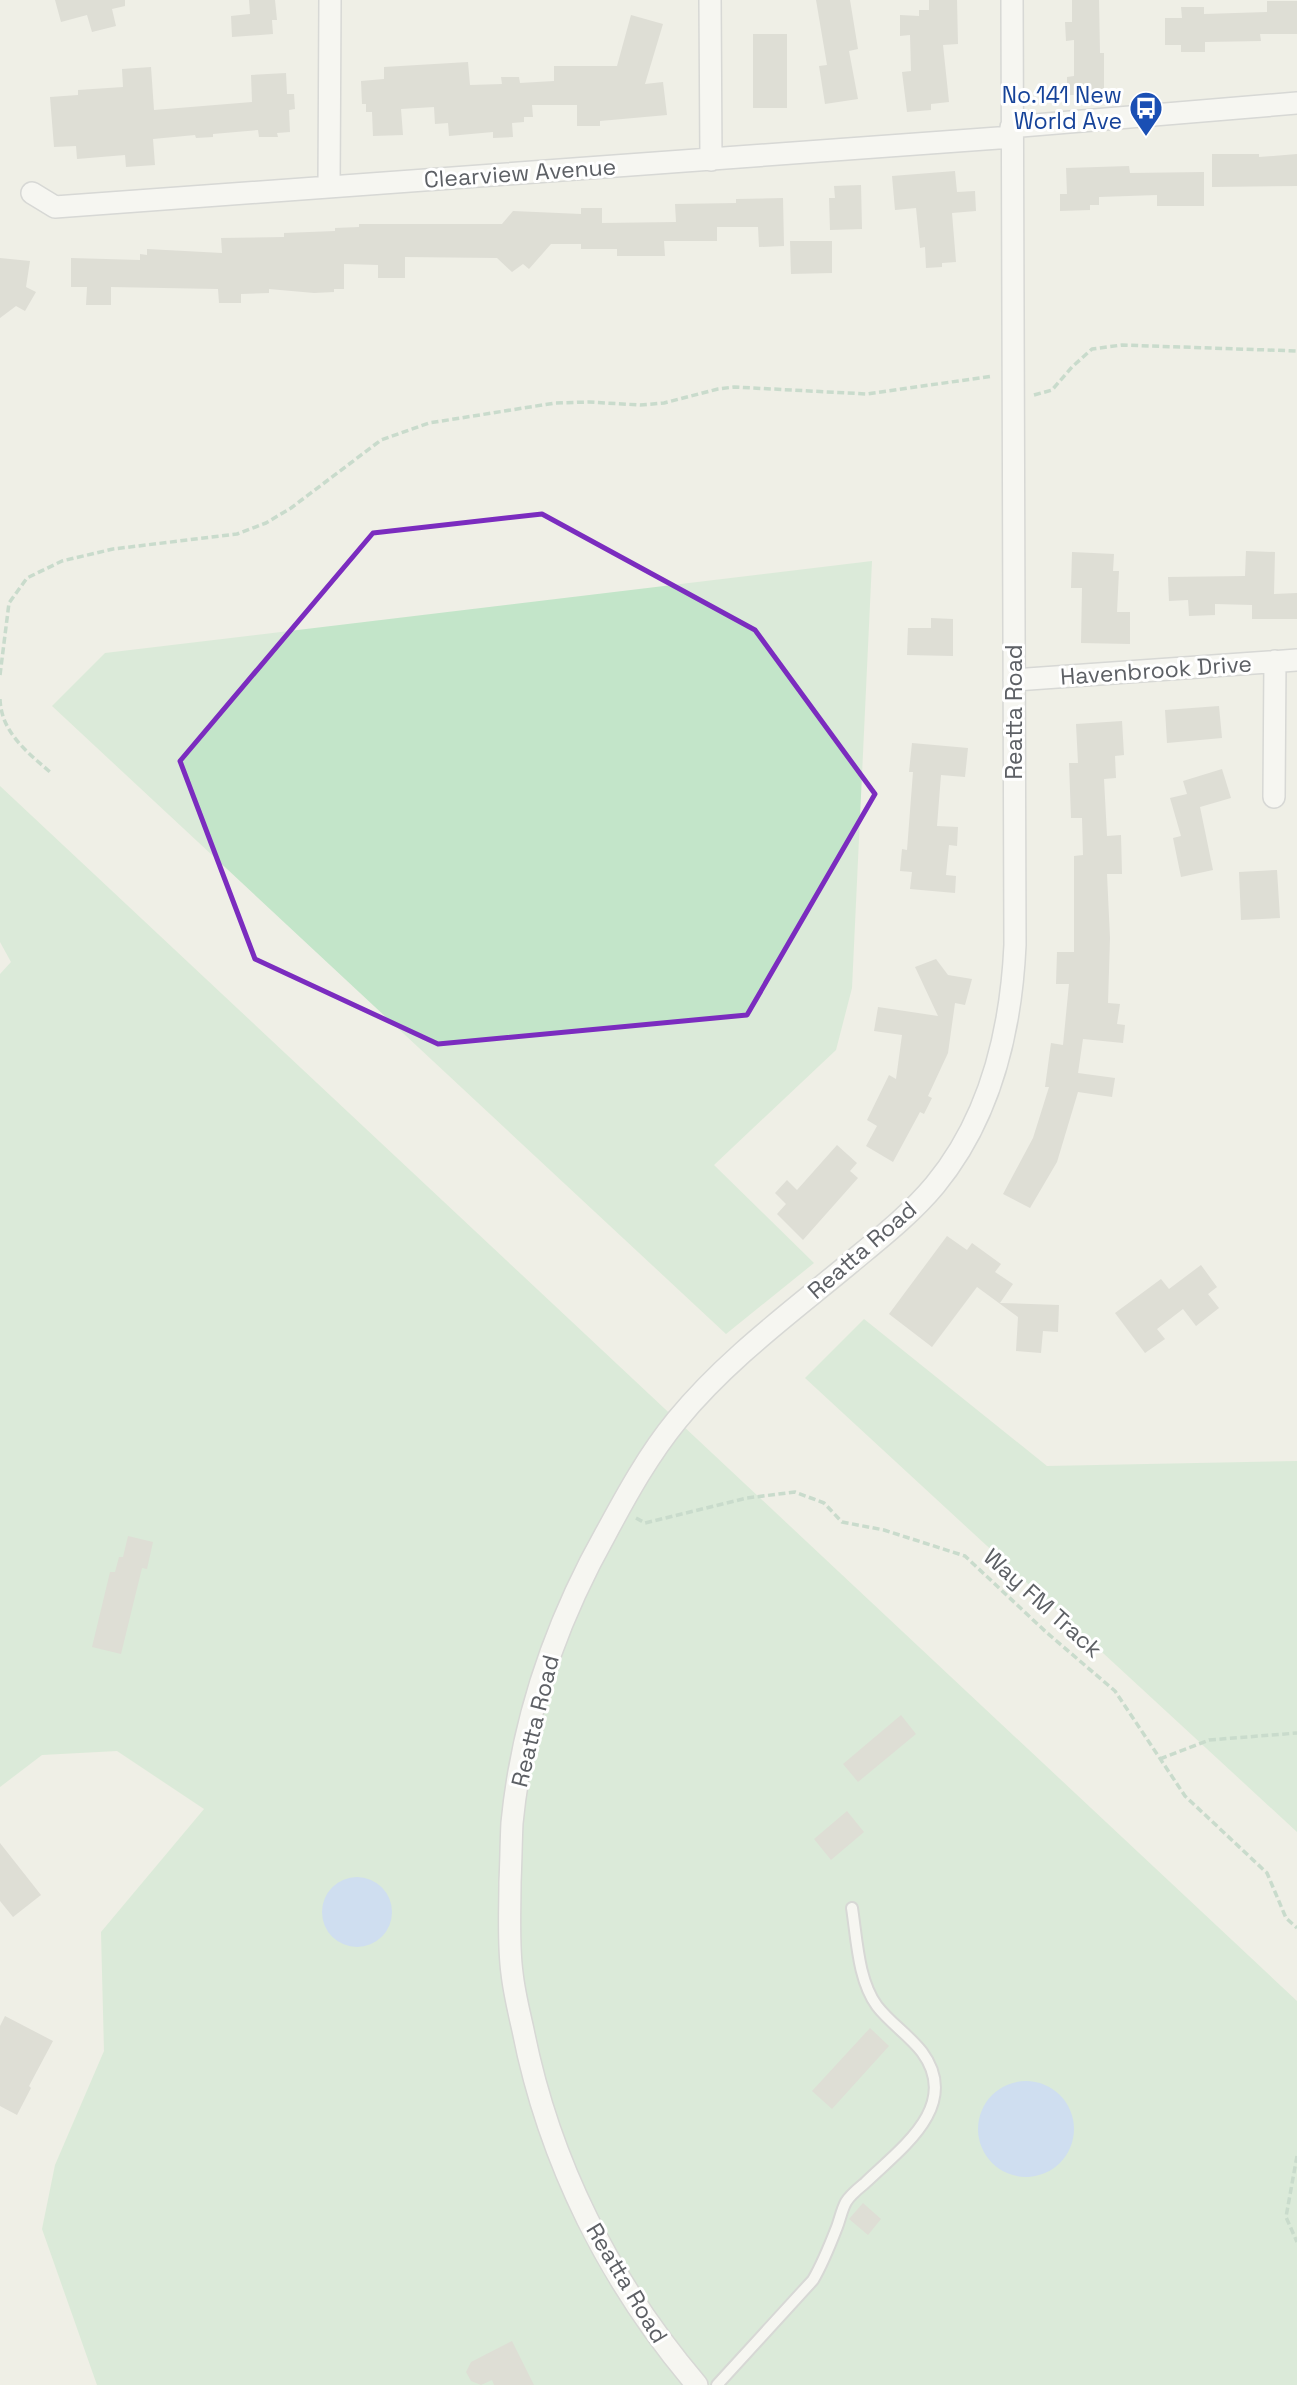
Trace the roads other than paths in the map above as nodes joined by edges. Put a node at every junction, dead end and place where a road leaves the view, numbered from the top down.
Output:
1 (330, 0) edge
2 (709, 0) edge
3 (1012, 0) edge
4 (1297, 103) edge
5 (1012, 132) junction
6 (710, 160) junction
7 (329, 187) junction
8 (32, 193) dead end
9 (1297, 660) edge
10 (1275, 662) junction
11 (1014, 680) junction
12 (1274, 797) dead end
13 (852, 1909) dead end
14 (697, 2385) edge
15 (716, 2385) edge

1 - 7 street
2 - 6 street
3 - 5 street, Reatta Road
4 - 5 street, Clearview Avenue
5 - 6 street, Clearview Avenue
5 - 11 street, Reatta Road
6 - 7 street, Clearview Avenue
7 - 8 street, Clearview Avenue
9 - 10 street, Havenbrook Drive
10 - 11 street, Havenbrook Drive
10 - 12 street
11 - 14 street, Reatta Road
13 - 15 lane

